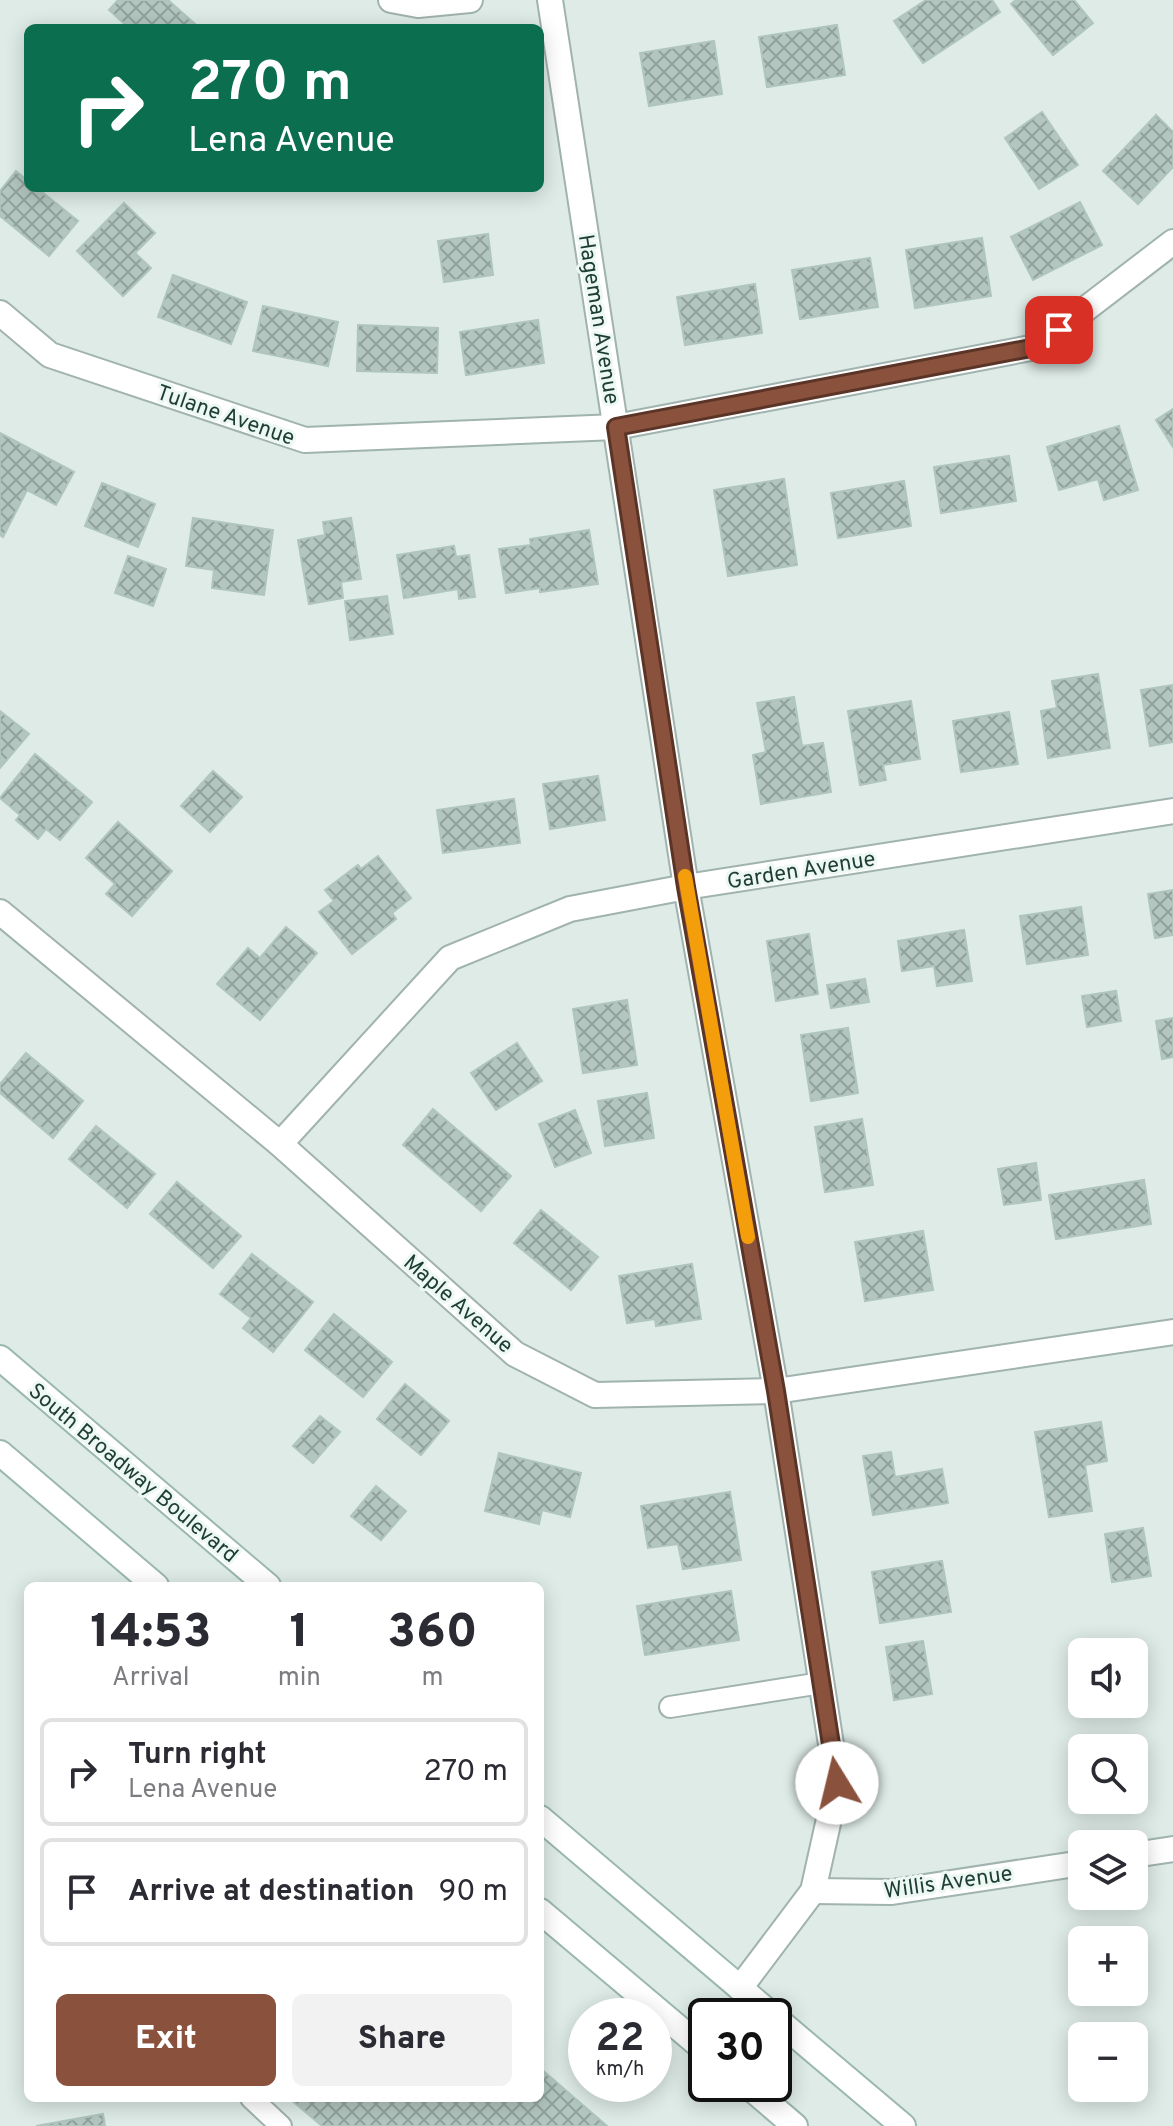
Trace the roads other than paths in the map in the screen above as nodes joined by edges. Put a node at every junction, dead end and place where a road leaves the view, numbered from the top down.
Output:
1 (391, 0) edge
2 (470, 0) edge
3 (550, 0) edge
4 (1173, 242) edge
5 (0, 313) edge
6 (616, 427) junction
7 (1173, 811) edge
8 (686, 887) junction
9 (0, 912) edge
10 (280, 1144) junction
11 (1173, 1332) edge
12 (0, 1358) edge
13 (776, 1391) junction
14 (0, 1453) edge
15 (151, 1582) edge
16 (263, 1582) edge
17 (821, 1683) junction
18 (670, 1707) dead end
19 (544, 1821) edge
20 (1173, 1849) edge
21 (1148, 1853) edge
22 (1068, 1865) edge
23 (813, 1891) junction
24 (544, 1914) edge
25 (740, 1988) junction
26 (751, 1998) edge
27 (792, 2033) edge
28 (688, 2036) edge
29 (255, 2102) edge
30 (767, 2102) edge
31 (281, 2126) edge
32 (795, 2126) edge
33 (903, 2126) edge

1 - 2 street
3 - 6 street, Hageman Avenue
4 - 6 street, Tulane Avenue
5 - 6 street, Tulane Avenue
6 - 8 street, Hageman Avenue
7 - 8 street, Garden Avenue
8 - 10 street, Garden Avenue
8 - 13 street, Hageman Avenue
9 - 10 street, Maple Avenue
10 - 13 street, Maple Avenue
11 - 13 street, Maple Avenue
12 - 16 street, South Broadway Boulevard
13 - 17 street, Hageman Avenue
14 - 15 street
17 - 18 lane
17 - 23 street, Hageman Avenue
19 - 25 street
20 - 21 street
22 - 23 street, Willis Avenue
23 - 25 street, Hageman Avenue
24 - 28 street
25 - 26 street
27 - 33 street
29 - 31 lane
30 - 32 street

